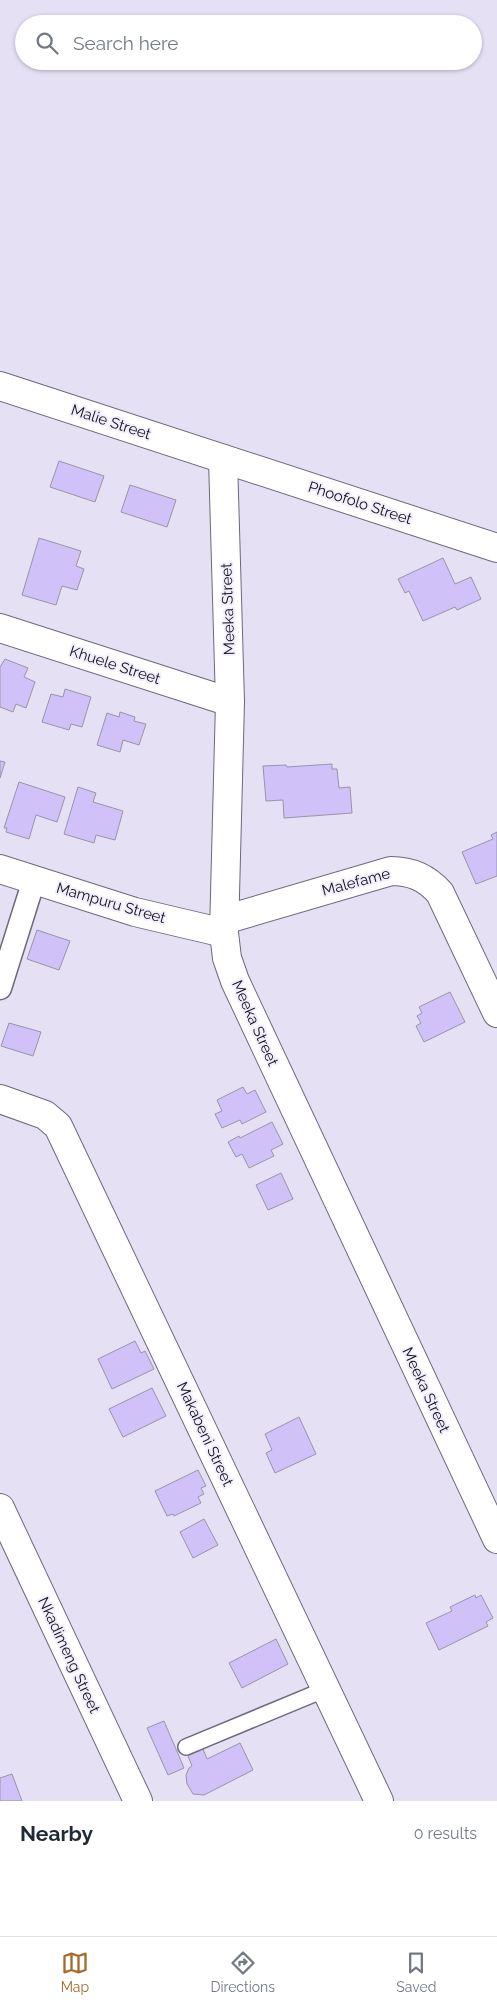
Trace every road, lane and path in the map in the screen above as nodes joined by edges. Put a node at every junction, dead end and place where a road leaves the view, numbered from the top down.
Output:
1 (0, 386) edge
2 (223, 459) junction
3 (497, 548) edge
4 (0, 628) edge
5 (230, 702) junction
6 (0, 869) edge
7 (34, 880) junction
8 (224, 927) junction
9 (0, 988) edge
10 (497, 1013) edge
11 (0, 1099) edge
12 (0, 1508) edge
13 (497, 1539) edge
14 (326, 1690) junction
15 (186, 1747) dead end
16 (138, 1801) edge
17 (379, 1801) edge

1 - 2 street, Malie Street
2 - 3 street, Phoofolo Street
2 - 5 street, Meeka Street
4 - 5 street, Khuele Street
5 - 8 street, Meeka Street
6 - 7 street, Mampuru Street
7 - 8 street, Mampuru Street
7 - 9 street
8 - 10 street, Malefame
8 - 13 street, Meeka Street
11 - 14 street, Makabeni Street
12 - 16 street, Nkadimeng Street
14 - 15 lane
14 - 17 street, Makabeni Street

